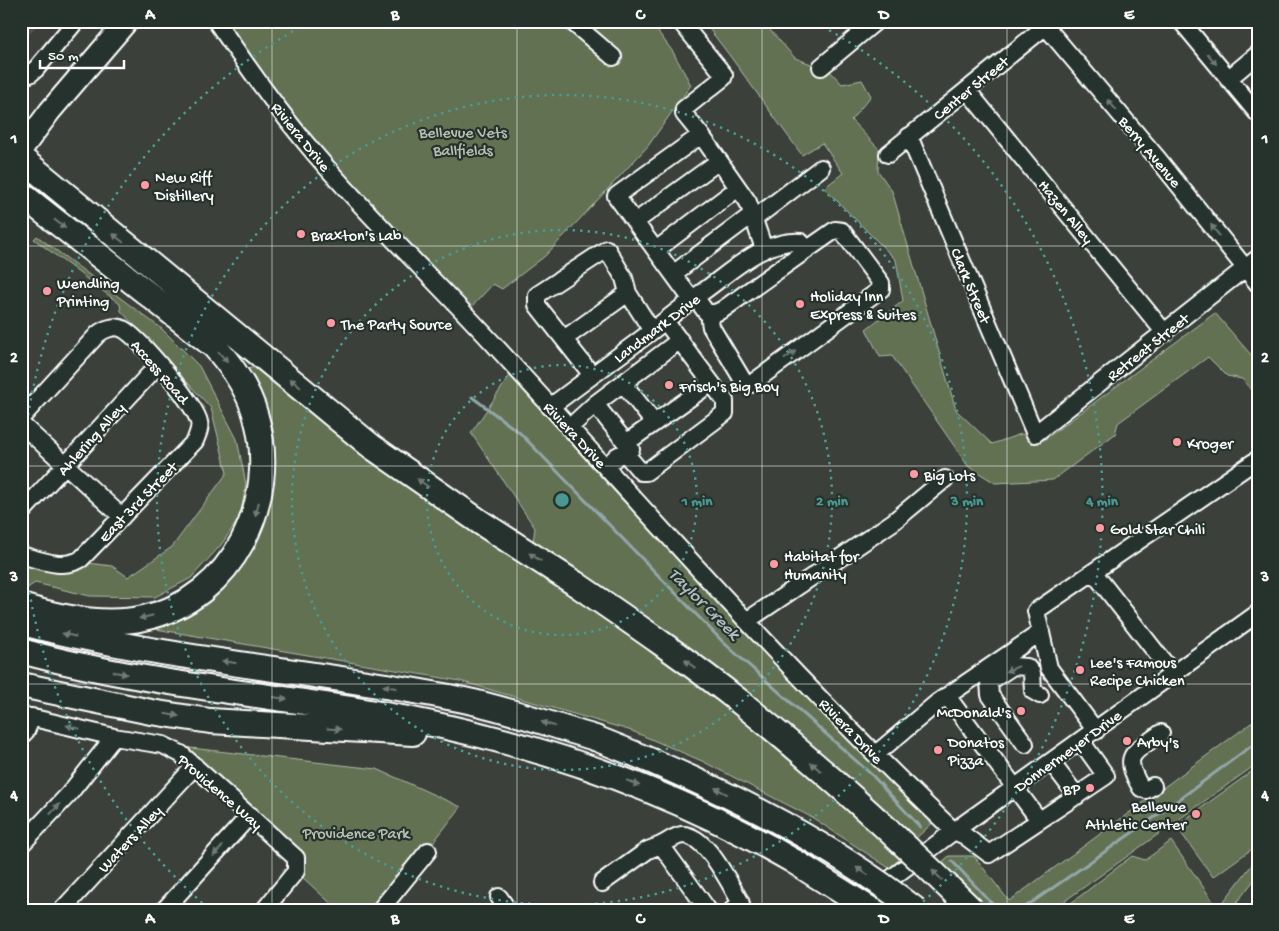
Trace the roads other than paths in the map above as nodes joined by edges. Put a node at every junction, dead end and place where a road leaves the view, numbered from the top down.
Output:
1 (76, 21) edge
2 (127, 21) edge
3 (216, 21) edge
4 (571, 21) edge
5 (680, 21) edge
6 (876, 21) edge
7 (1181, 21) edge
8 (1046, 23) edge
9 (1258, 54) edge
10 (613, 57) dead end
11 (821, 67) dead end
12 (21, 76) edge
13 (1228, 79) junction
14 (967, 90) junction
15 (1258, 114) edge
16 (701, 135) junction
17 (910, 136) junction
18 (21, 150) edge
19 (888, 154) dead end
20 (21, 158) edge
21 (719, 161) junction
22 (821, 168) dead end
23 (738, 188) junction
24 (21, 194) edge
25 (754, 216) junction
26 (635, 222) junction
27 (764, 249) junction
28 (656, 250) junction
29 (804, 251) junction
30 (1258, 258) edge
31 (1245, 268) junction
32 (673, 274) junction
33 (1258, 284) edge
34 (628, 293) junction
35 (694, 299) junction
36 (713, 314) junction
37 (665, 320) junction
38 (652, 331) junction
39 (1165, 333) junction
40 (564, 339) junction
41 (680, 340) junction
42 (159, 364) junction
43 (592, 375) junction
44 (623, 382) junction
45 (713, 385) junction
46 (595, 404) junction
47 (550, 407) junction
48 (21, 418) edge
49 (654, 423) junction
50 (21, 424) edge
51 (569, 428) junction
52 (198, 434) joint
53 (1035, 434) joint
54 (628, 448) junction
55 (1258, 460) edge
56 (66, 465) junction
57 (606, 467) junction
58 (945, 479) dead end
59 (21, 513) edge
60 (122, 517) junction
61 (21, 556) edge
62 (1094, 573) junction
63 (21, 606) edge
64 (1258, 613) edge
65 (748, 620) junction
66 (21, 623) edge
67 (1040, 632) junction
68 (21, 651) edge
69 (1172, 674) junction
70 (21, 685) edge
71 (1040, 695) dead end
72 (947, 696) junction
73 (26, 716) edge
74 (1096, 731) junction
75 (1161, 733) dead end
76 (21, 736) edge
77 (114, 737) junction
78 (494, 738) junction
79 (1081, 741) junction
80 (1025, 744) dead end
81 (876, 754) junction
82 (1051, 762) junction
83 (195, 766) junction
84 (1153, 786) dead end
85 (1015, 788) junction
86 (1077, 796) junction
87 (250, 815) junction
88 (1039, 820) junction
89 (954, 831) junction
90 (21, 845) edge
91 (661, 845) junction
92 (428, 851) dead end
93 (602, 883) dead end
94 (874, 899) edge
95 (739, 908) edge
96 (62, 910) edge
97 (164, 910) edge
98 (264, 910) edge
99 (380, 910) edge
100 (708, 910) edge
101 (850, 910) edge
102 (916, 910) edge
103 (972, 910) edge

1 - 12 street
2 - 18 main road
3 - 47 street, Riviera Drive
4 - 10 street
5 - 16 street
6 - 11 street
7 -> 13 street
8 - 14 street, Center Street
31 -> 8 street, Berry Avenue
9 - 13 street
13 - 15 street
14 - 17 street, Center Street
14 - 39 street, Hazen Alley
16 - 21 street
16 - 26 street
17 - 19 street, Center Street
17 - 53 street, Clark Street
103 -> 20 highway, bridge
21 - 23 street
21 - 26 street
22 - 25 street
23 - 25 street
23 - 28 street
24 -> 63 highway
25 - 27 street
25 - 32 street
26 - 28 street
27 - 29 street, Landmark Drive
27 - 35 street, Landmark Drive
28 - 32 street
29 - 36 street
36 -> 29 street
30 - 31 street, Retreat Street
31 - 33 street, Berry Avenue
31 - 39 street, Retreat Street
32 - 35 street
34 - 38 street
34 - 40 street
34 - 40 street
35 - 36 street
35 - 37 street, Landmark Drive
37 - 38 street, Landmark Drive
37 - 41 street
38 - 43 street, Landmark Drive
39 - 53 street, Retreat Street
40 - 43 street
41 - 44 street
41 - 45 street
42 - 48 street, Access Road
42 - 52 street, Access Road
42 - 56 street, Ahlering Alley
43 - 47 street, Landmark Drive
44 - 46 street
44 - 49 street
45 - 49 street
45 - 54 street
45 - 54 street
46 - 51 street
46 - 54 street
47 - 51 street, Riviera Drive
49 - 54 street
50 - 56 street
51 - 57 street, Riviera Drive
52 - 60 street, East 3rd Street
54 - 57 street
55 - 62 street
56 - 59 street, Ahlering Alley
56 - 60 street
57 - 65 street, Riviera Drive
58 - 65 street
60 - 61 street, East 3rd Street
62 - 67 street
62 - 69 street
64 - 69 street, Donnermeyer Drive
65 - 81 street, Riviera Drive
102 -> 66 highway, bridge
67 - 72 street
67 - 74 street
68 -> 78 highway
69 - 74 street, Donnermeyer Drive
70 -> 78 highway
71 -> 80 street
72 - 81 street
72 - 85 street
73 - 76 street
77 -> 73 street, Providence Way
74 - 79 street, Donnermeyer Drive
75 - 84 street
77 - 83 street, Providence Way
90 -> 77 street
78 -> 94 highway, bridge
79 - 82 street, Donnermeyer Drive
79 - 86 street
81 - 89 street, Riviera Drive
82 - 85 street, Donnermeyer Drive
82 - 86 street
83 - 87 street, Providence Way
83 - 96 street, Waters Alley
85 - 88 street
85 - 89 street, Donnermeyer Drive
86 - 88 street
87 -> 97 street
87 - 98 street, Providence Way
88 - 89 street, Riviera Drive
89 - 94 street, Donnermeyer Drive
91 - 93 street
91 - 95 street
91 - 100 street
92 - 99 street
94 - 101 street, Donnermeyer Drive

